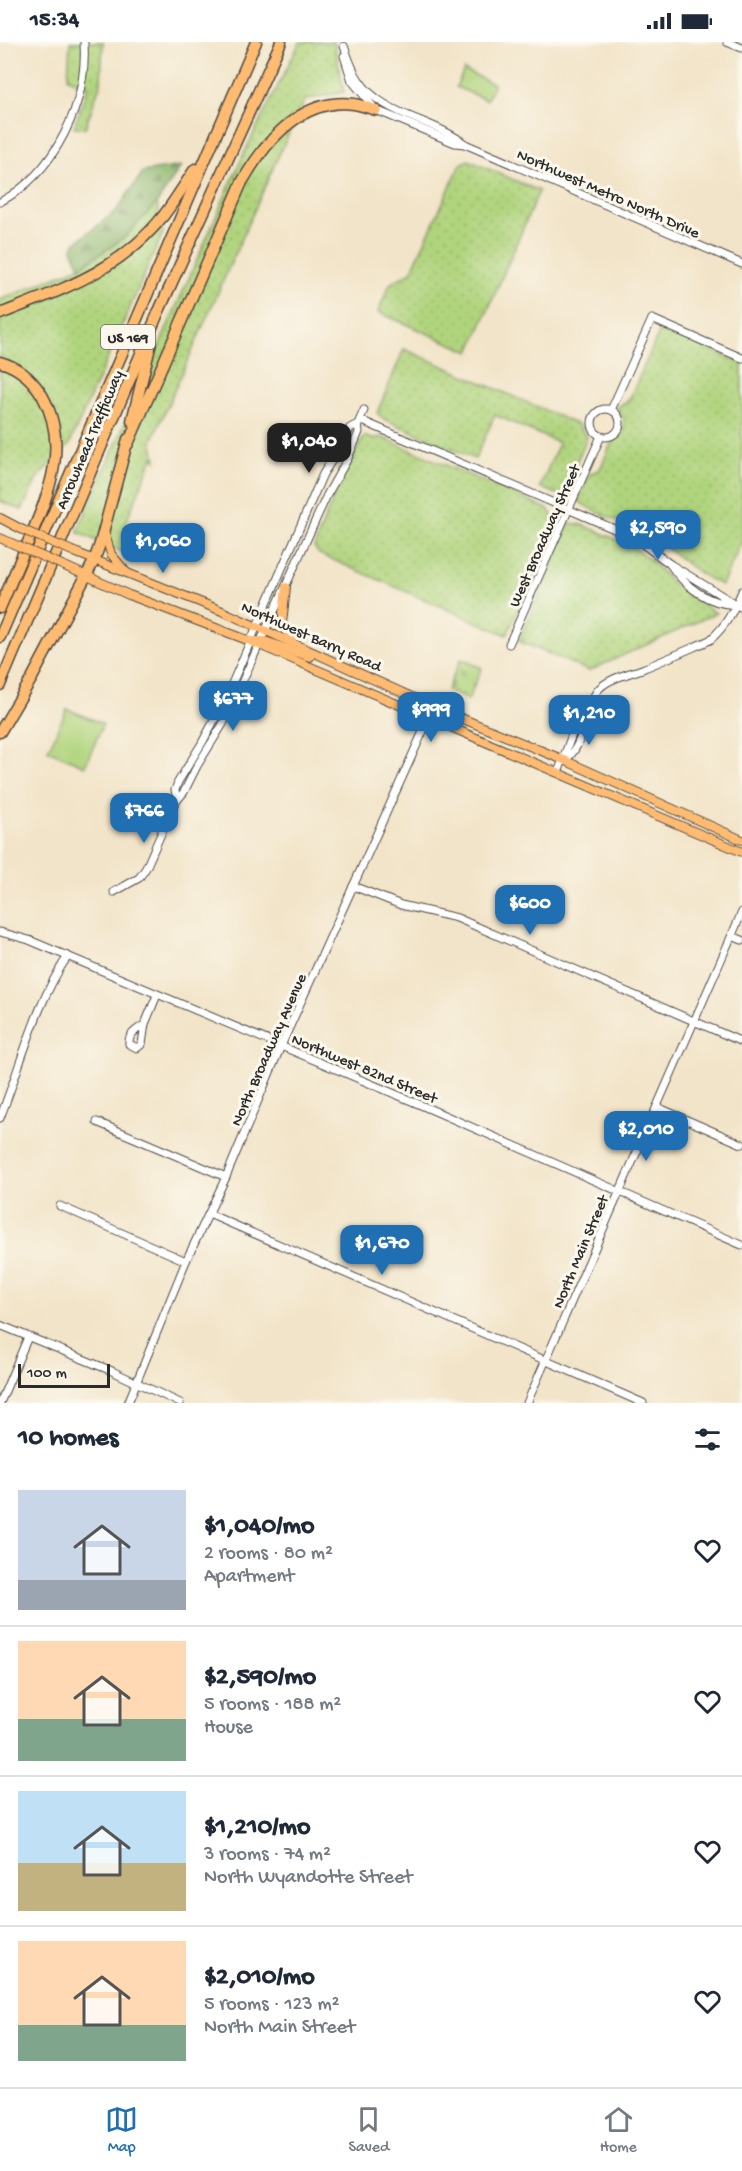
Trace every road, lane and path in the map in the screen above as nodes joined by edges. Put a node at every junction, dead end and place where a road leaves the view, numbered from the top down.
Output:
1 (84, 42) edge
2 (256, 42) edge
3 (281, 42) edge
4 (727, 42) edge
5 (344, 44) edge
6 (742, 48) edge
7 (379, 106) junction
8 (210, 146) junction
9 (0, 202) edge
10 (742, 264) edge
11 (159, 310) junction
12 (0, 314) edge
13 (740, 356) edge
14 (0, 362) edge
15 (364, 410) dead end
16 (611, 410) junction
17 (359, 422) junction
18 (600, 436) junction
19 (128, 444) junction
20 (569, 508) junction
21 (0, 518) edge
22 (104, 531) junction
23 (0, 538) edge
24 (94, 561) junction
25 (86, 576) junction
26 (130, 576) junction
27 (286, 587) junction
28 (742, 591) edge
29 (739, 606) edge
30 (0, 608) edge
31 (255, 628) junction
32 (0, 637) edge
33 (258, 639) junction
34 (294, 644) junction
35 (509, 644) dead end
36 (326, 658) junction
37 (0, 685) edge
38 (434, 707) junction
39 (429, 717) junction
40 (0, 732) edge
41 (564, 760) junction
42 (558, 773) junction
43 (742, 840) edge
44 (742, 852) edge
45 (353, 886) junction
46 (114, 892) dead end
47 (742, 912) edge
48 (0, 932) edge
49 (732, 936) junction
50 (742, 940) edge
51 (68, 956) junction
52 (157, 995) junction
53 (694, 1021) junction
54 (145, 1024) dead end
55 (742, 1042) edge
56 (281, 1046) junction
57 (657, 1107) junction
58 (0, 1118) edge
59 (97, 1122) dead end
60 (742, 1144) edge
61 (226, 1177) junction
62 (619, 1192) junction
63 (60, 1206) dead end
64 (209, 1214) junction
65 (742, 1245) edge
66 (186, 1261) junction
67 (0, 1324) edge
68 (28, 1337) junction
69 (546, 1361) junction
70 (137, 1383) junction
71 (0, 1403) edge
72 (128, 1403) edge
73 (180, 1403) edge
74 (527, 1403) edge
75 (643, 1403) edge

1 - 9 street
2 - 8 highway, Arrowhead Trafficway / US 169
3 - 11 highway, Arrowhead Trafficway / US 169
4 - 6 street
5 - 7 street
7 - 10 street, Northwest Metro North Drive
7 - 19 highway
8 - 12 highway
8 - 32 highway, Arrowhead Trafficway / US 169
11 - 19 highway
11 - 37 highway, Arrowhead Trafficway / US 169
13 - 16 street
14 - 30 highway
15 - 17 street
16 - 18 street
16 - 18 street
17 - 20 street
17 - 27 street
17 - 31 street
18 - 20 street, West Broadway Street
19 - 22 highway
20 - 29 street
20 - 35 street, West Broadway Street
21 - 24 main road, Northwest Barry Road, bridge
22 - 24 highway
22 - 26 main road
23 - 25 main road, Northwest Barry Road, bridge
24 - 25 highway
24 - 26 main road, Northwest Barry Road
25 - 33 main road, Northwest Barry Road
25 - 40 highway
26 - 31 main road, Northwest Barry Road
27 - 33 street
27 - 34 main road
28 - 29 street
29 - 41 street
31 - 33 main road, Northwest Barry Road
31 - 33 street
33 - 34 main road, Northwest Barry Road
33 - 36 main road
33 - 39 main road, Northwest Barry Road
33 - 46 street
34 - 36 main road, Northwest Barry Road
36 - 38 main road, Northwest Barry Road
38 - 39 street, North Broadway Avenue
38 - 41 main road, Northwest Barry Road
39 - 42 main road, Northwest Barry Road
39 - 45 street, North Broadway Avenue
41 - 42 street
41 - 43 main road, Northwest Barry Road
42 - 44 main road, Northwest Barry Road
45 - 53 street
45 - 56 street, North Broadway Avenue
47 - 49 street, North Main Street
48 - 51 street, Northwest 82nd Street
49 - 50 street
49 - 53 street, North Main Street
51 - 52 street, Northwest 82nd Street
51 - 58 street
52 - 54 street
52 - 56 street, Northwest 82nd Street
53 - 55 street
53 - 57 street, North Main Street
56 - 61 street, North Broadway Avenue
56 - 62 street, Northwest 82nd Street
57 - 60 street
57 - 62 street, North Main Street
59 - 61 street
61 - 64 street, North Broadway Avenue
62 - 65 street, Northwest 82nd Street
62 - 69 street, North Main Street
63 - 66 street
64 - 66 street, North Broadway Avenue
64 - 69 street
66 - 70 street, North Broadway Avenue
67 - 68 street
68 - 70 street
68 - 71 street
69 - 74 street, North Main Street
69 - 75 street
70 - 72 street, North Broadway Avenue
70 - 73 street

